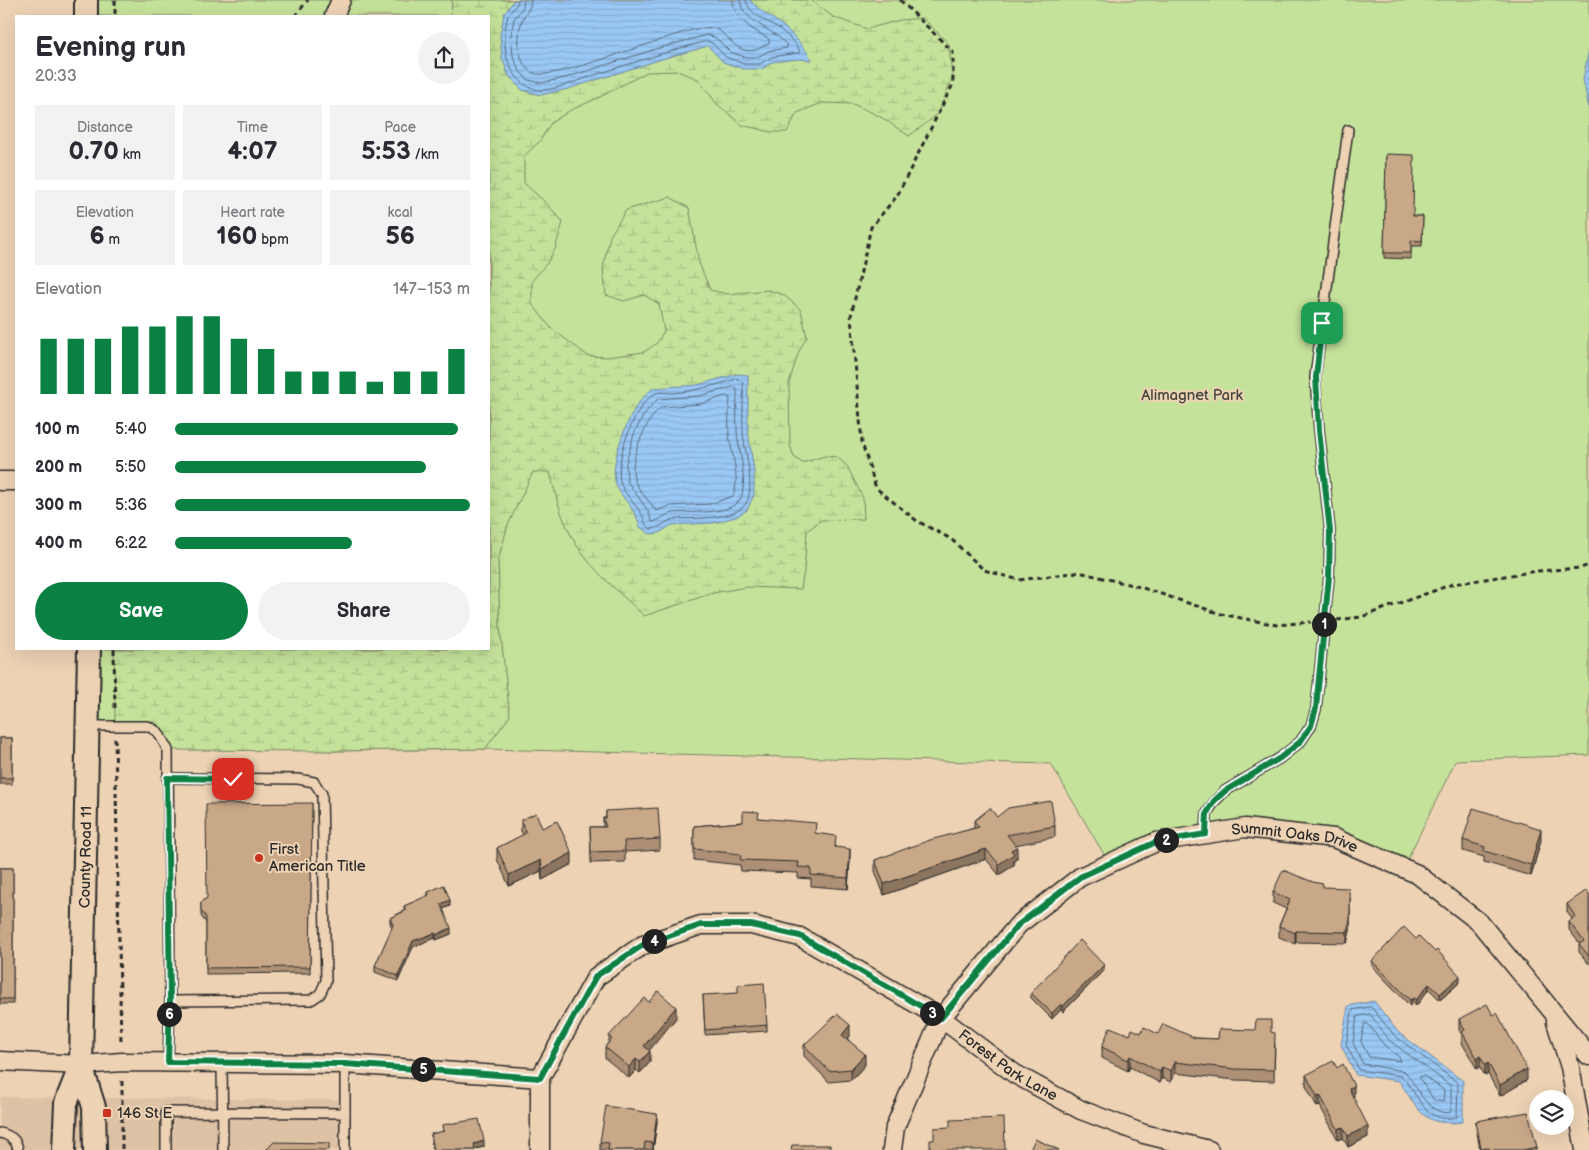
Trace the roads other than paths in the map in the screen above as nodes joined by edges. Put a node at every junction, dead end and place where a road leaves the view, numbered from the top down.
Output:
1 (86, 0) edge
2 (341, 0) edge
3 (86, 15) edge
4 (334, 15) edge
5 (1348, 130) dead end
6 (0, 481) edge
7 (15, 481) edge
8 (89, 650) edge
9 (88, 726) junction
10 (167, 778) junction
11 (1206, 834) junction
12 (170, 1001) junction
13 (1554, 1012) junction
14 (941, 1018) junction
15 (1589, 1056) edge
16 (0, 1061) edge
17 (168, 1062) junction
18 (222, 1063) junction
19 (345, 1064) junction
20 (81, 1065) junction
21 (540, 1078) junction
22 (223, 1112) junction
23 (345, 1113) junction
24 (0, 1133) edge
25 (18, 1150) edge
26 (64, 1150) edge
27 (95, 1150) edge
28 (166, 1150) edge
29 (223, 1150) edge
30 (345, 1150) edge
31 (540, 1150) edge
32 (892, 1150) edge
33 (1209, 1150) edge
34 (1585, 1150) edge

1 - 3 street
2 - 4 street
5 - 11 lane
6 - 7 street
8 - 9 street, County Road 11
9 - 10 lane
9 - 20 street, County Road 11
10 - 12 lane
10 - 12 lane
11 - 13 street, Summit Oaks Drive
11 - 14 street, Summit Oaks Drive
12 - 17 lane
13 - 15 street, Summit Oaks Drive
13 - 34 street, Summit Oaks Drive
14 - 21 street, Forest Park Lane
14 - 32 street, Summit Oaks Drive
14 - 33 street, Forest Park Lane
16 - 20 street
17 - 18 street
17 - 20 street
18 - 19 street
18 - 22 lane
19 - 21 street
19 - 23 lane
20 - 26 street, County Road 11
20 - 27 street, County Road 11
21 - 31 street
22 - 23 lane
22 - 28 lane
22 - 29 lane
23 - 30 lane
24 - 25 lane

